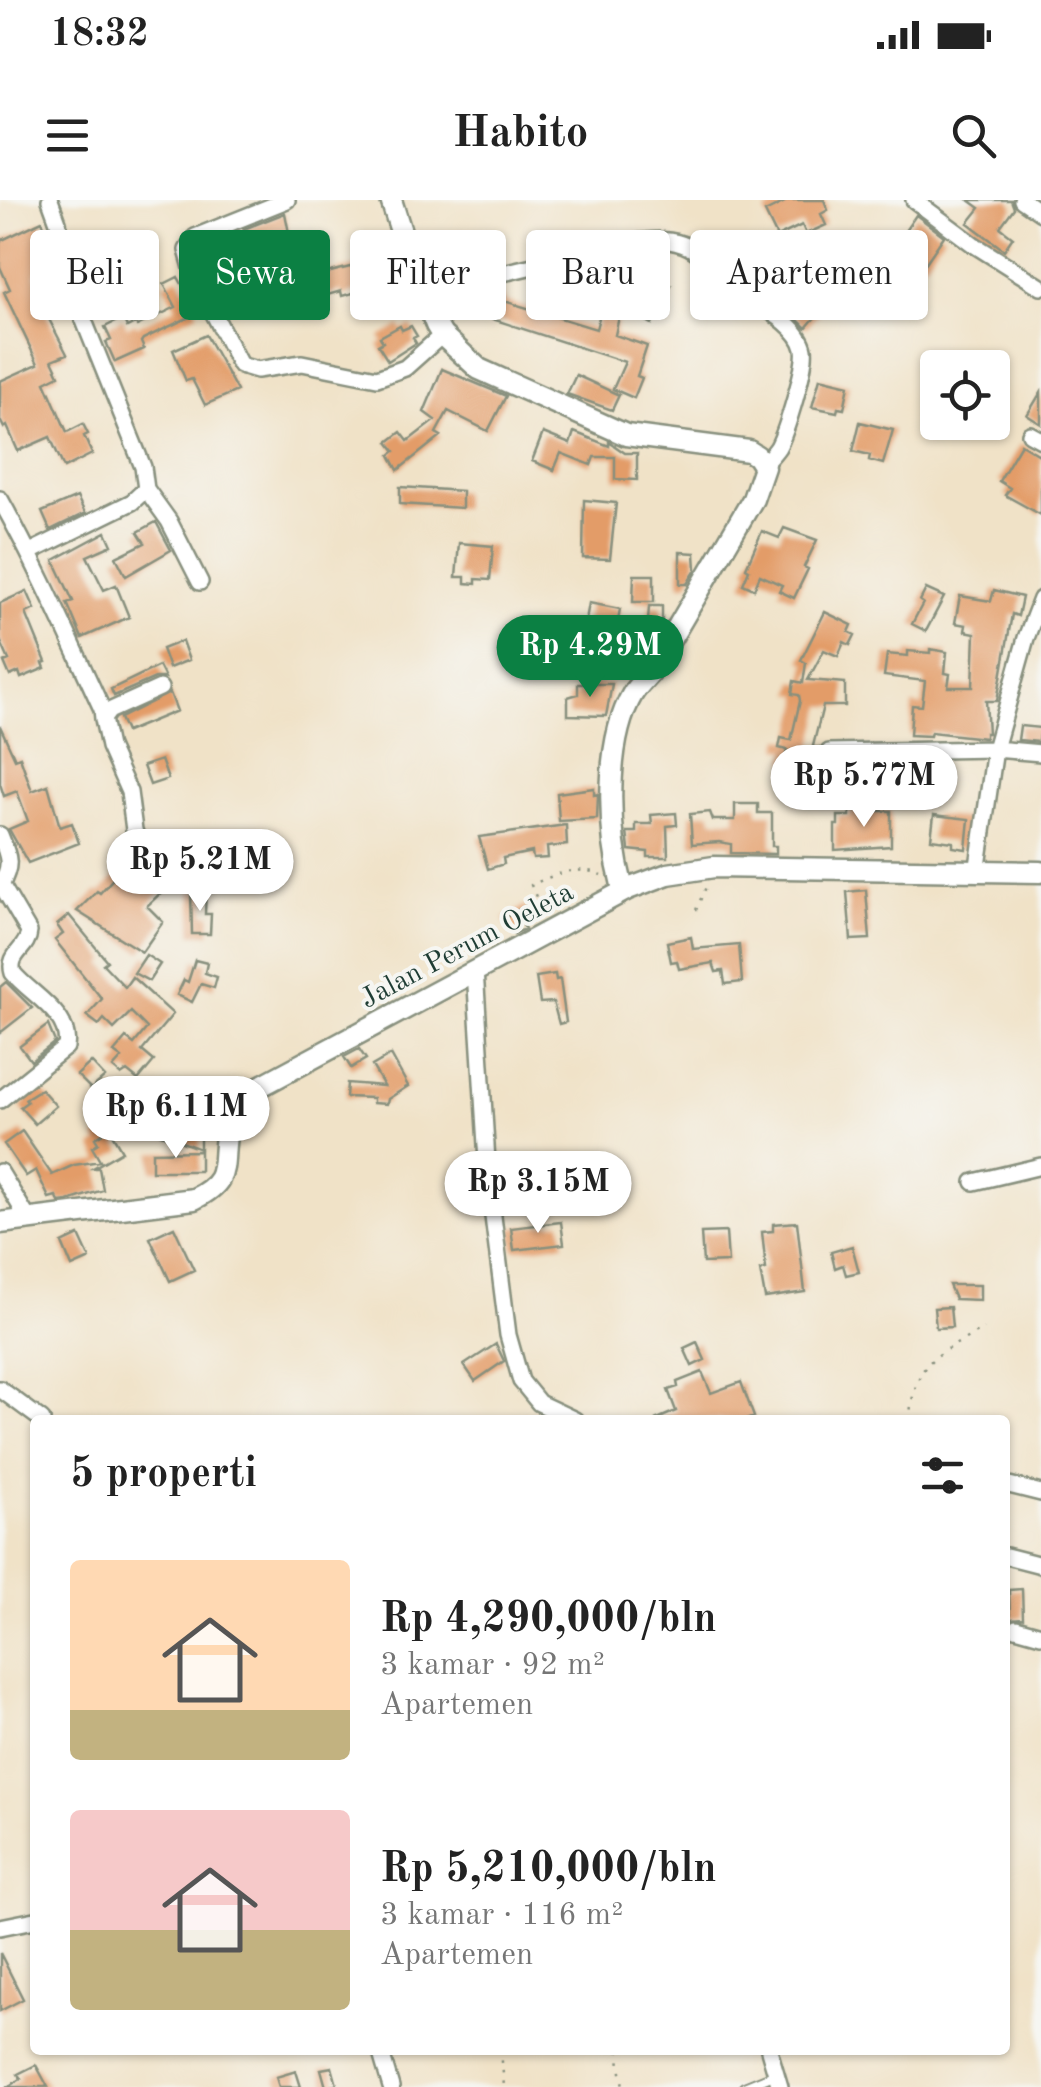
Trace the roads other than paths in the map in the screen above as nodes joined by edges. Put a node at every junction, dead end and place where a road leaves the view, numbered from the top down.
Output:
1 (50, 200) edge
2 (287, 200) edge
3 (391, 200) edge
4 (914, 200) edge
5 (1022, 200) edge
6 (1041, 212) edge
7 (401, 230) edge
8 (506, 272) edge
9 (1041, 287) edge
10 (435, 320) edge
11 (442, 335) junction
12 (763, 465) junction
13 (146, 489) junction
14 (0, 499) edge
15 (30, 552) junction
16 (200, 582) dead end
17 (1041, 599) edge
18 (1033, 639) edge
19 (160, 688) dead end
20 (103, 718) junction
21 (995, 749) junction
22 (829, 752) dead end
23 (1041, 753) edge
24 (0, 835) edge
25 (146, 864) dead end
26 (1041, 872) edge
27 (977, 873) junction
28 (1, 886) edge
29 (625, 887) junction
30 (475, 970) junction
31 (0, 1100) edge
32 (1041, 1166) edge
33 (0, 1172) edge
34 (974, 1182) dead end
35 (29, 1220) junction
36 (0, 1223) edge
37 (0, 1389) edge
38 (35, 1415) edge
39 (564, 1415) edge
40 (1010, 1485) edge
41 (1041, 1493) edge
42 (1010, 1557) edge
43 (1041, 1565) edge
44 (1016, 1628) dead end
45 (1041, 1634) edge
46 (30, 1921) edge
47 (0, 1927) edge
48 (381, 2055) edge
49 (770, 2055) edge
50 (778, 2080) edge
51 (391, 2087) edge
52 (744, 2087) edge

1 - 13 street
2 - 11 street
3 - 7 street
4 - 9 street
5 - 6 street
8 - 12 street
10 - 11 street
11 - 12 street
12 - 29 street
13 - 15 street
13 - 16 street
14 - 15 street
15 - 20 street
17 - 18 street
18 - 21 street
19 - 20 street
20 - 25 street
21 - 22 street
21 - 23 street
21 - 27 street
24 - 28 street
26 - 27 street, Jalan Perum Oeleta
27 - 29 street, Jalan Perum Oeleta
28 - 31 street
29 - 30 street, Jalan Perum Oeleta
30 - 35 street, Jalan Perum Oeleta
30 - 39 street
32 - 34 street
33 - 35 street
35 - 36 street, Jalan Perum Oeleta
37 - 38 street
40 - 41 street
42 - 43 street
44 - 45 street
46 - 47 street
48 - 51 street
49 - 50 street
50 - 52 lane

